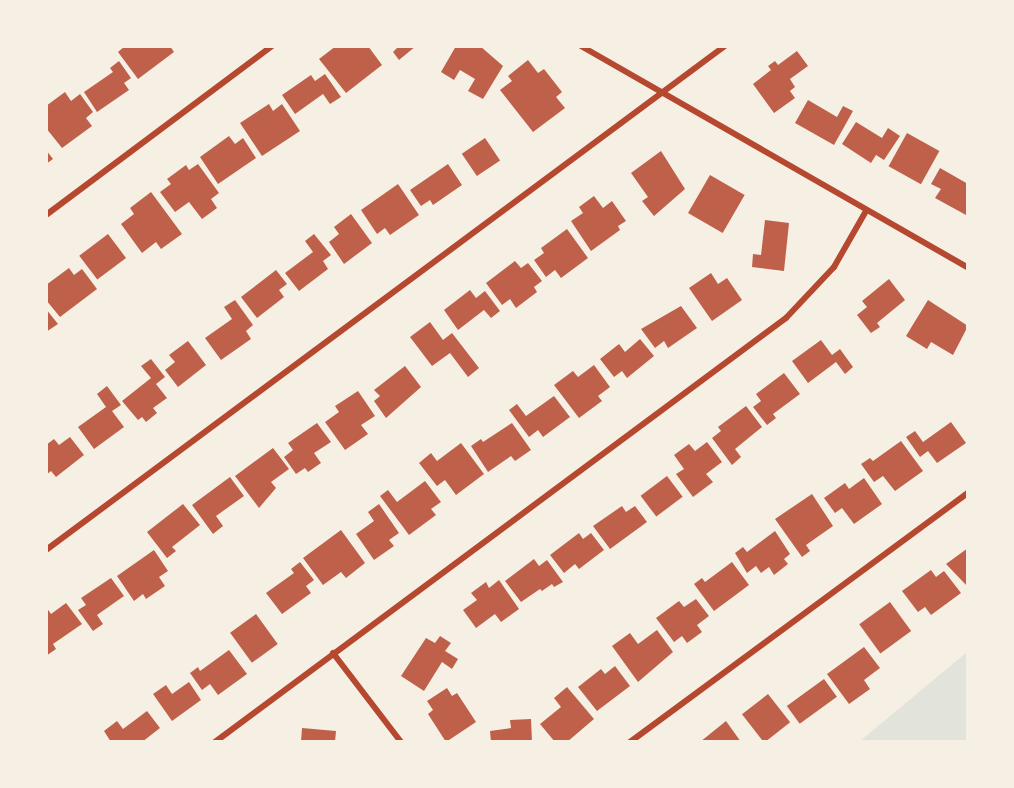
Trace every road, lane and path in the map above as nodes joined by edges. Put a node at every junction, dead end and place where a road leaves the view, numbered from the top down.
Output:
1 (272, 46) edge
2 (580, 46) edge
3 (725, 46) edge
4 (661, 94) junction
5 (866, 211) junction
6 (46, 215) edge
7 (968, 268) edge
8 (968, 493) edge
9 (46, 550) edge
10 (333, 653) junction
11 (215, 741) edge
12 (400, 741) edge
13 (630, 741) edge

1 - 6 street
2 - 4 street
3 - 4 street
4 - 5 street
4 - 9 street
5 - 7 street
5 - 10 street
8 - 13 street
10 - 11 street
10 - 12 street

